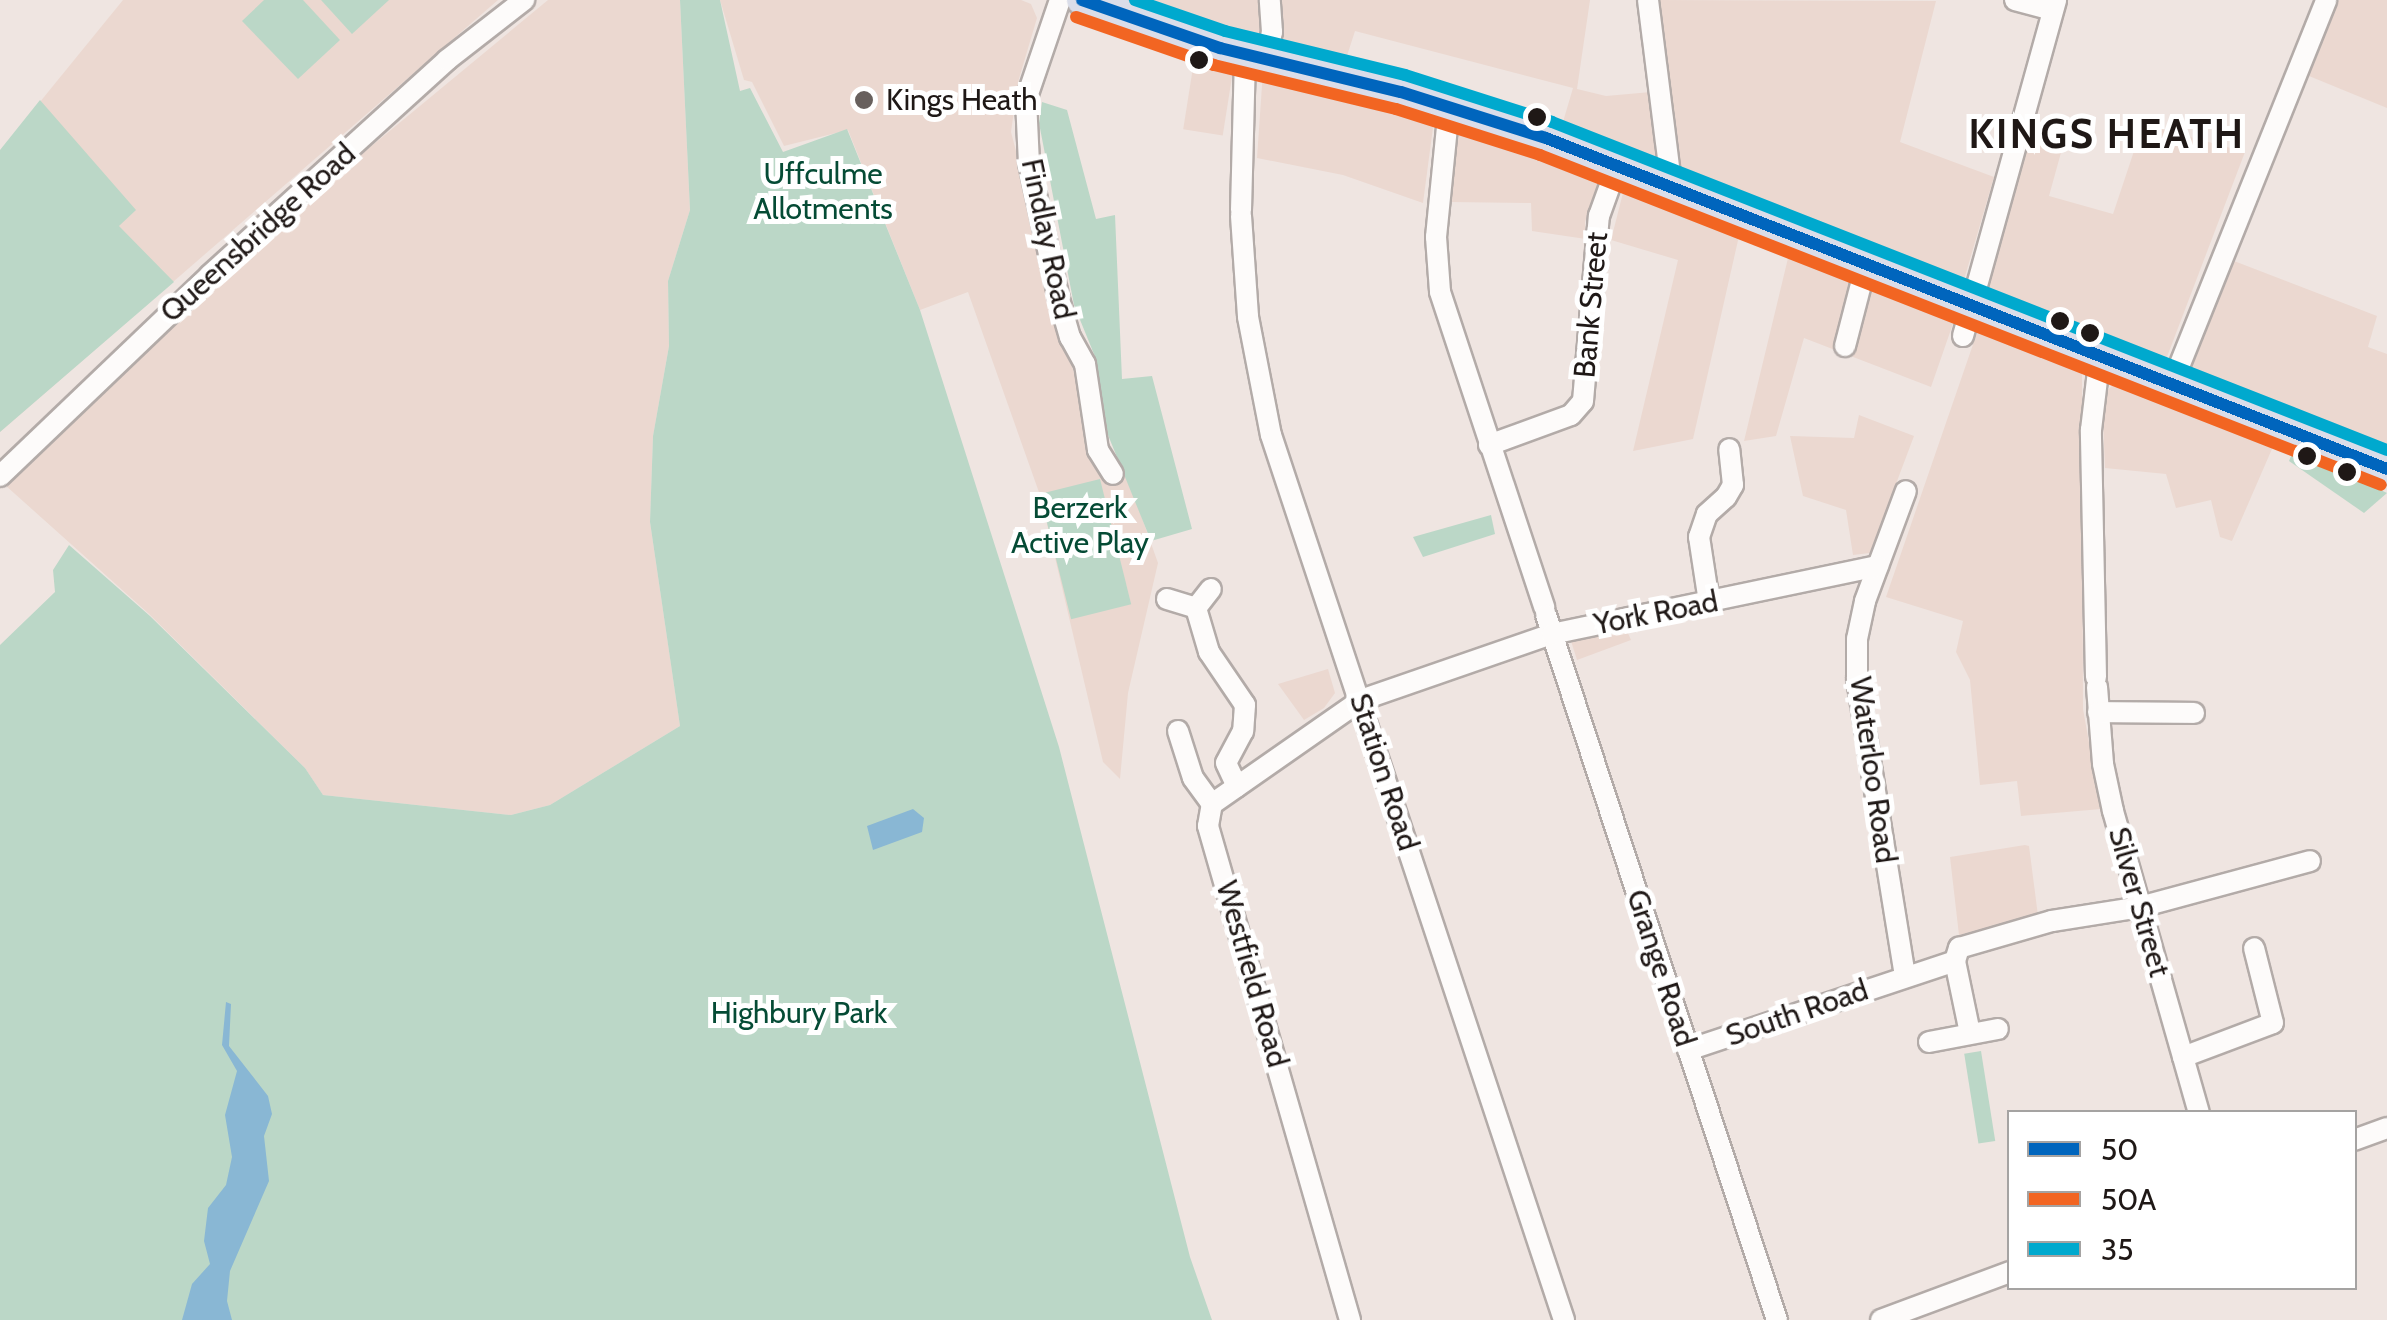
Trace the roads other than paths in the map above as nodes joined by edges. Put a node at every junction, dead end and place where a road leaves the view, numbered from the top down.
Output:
1 (524, 0) edge
2 (1060, 0) edge
3 (1082, 0) edge
4 (1270, 0) edge
5 (1648, 0) edge
6 (2015, 0) edge
7 (2326, 0) edge
8 (2054, 5) edge
9 (1256, 58) junction
10 (1450, 107) junction
11 (1616, 166) junction
12 (1672, 189) junction
13 (1866, 266) junction
14 (1972, 306) junction
15 (1963, 336) dead end
16 (1846, 346) dead end
17 (2100, 354) junction
18 (2172, 384) junction
19 (1489, 446) junction
20 (1729, 449) dead end
21 (2386, 465) edge
22 (1113, 474) dead end
23 (0, 476) edge
24 (1906, 491) dead end
25 (1878, 566) junction
26 (1212, 589) dead end
27 (1167, 600) dead end
28 (1709, 602) junction
29 (1196, 608) junction
30 (1547, 619) junction
31 (1361, 700) junction
32 (2098, 712) junction
33 (2194, 713) dead end
34 (1178, 731) dead end
35 (1237, 787) junction
36 (1212, 804) junction
37 (2310, 861) dead end
38 (2140, 907) junction
39 (2254, 948) dead end
40 (1955, 961) junction
41 (1905, 976) junction
42 (1998, 1028) dead end
43 (1970, 1033) junction
44 (1929, 1042) dead end
45 (1688, 1050) junction
46 (2184, 1057) junction
47 (2197, 1110) edge
48 (2387, 1128) edge
49 (2357, 1139) edge
50 (2007, 1273) edge
51 (1350, 1320) edge
52 (1564, 1320) edge
53 (1777, 1320) edge
54 (1881, 1320) edge

1 - 23 street, Queensbridge Road
2 - 22 street, Findlay Road
3 - 9 highway
4 - 9 street, Station Road
5 - 12 street
6 - 8 street
7 - 18 street
8 - 14 street
9 - 10 highway
9 - 31 street, Station Road
10 - 11 highway
10 - 19 street, Grange Road
11 - 12 highway
11 - 19 street, Bank Street
12 - 13 highway
13 - 14 highway
13 - 16 street
14 - 15 street
14 - 17 highway
17 - 18 highway
17 - 32 street, Silver Street
18 - 21 highway
19 - 30 street, Grange Road
20 - 28 street
24 - 25 street
25 - 28 street, York Road
25 - 41 street, Waterloo Road
26 - 29 street
27 - 29 street
28 - 30 street, York Road
29 - 35 street
30 - 31 street, York Road
30 - 45 street, Grange Road
31 - 35 street
31 - 52 street, Station Road
32 - 33 street
32 - 38 street, Silver Street
34 - 36 street
35 - 36 street
36 - 51 street, Westfield Road
37 - 38 street, South Road
38 - 40 street, South Road
38 - 46 street, Silver Street
39 - 46 street
40 - 41 street, South Road
40 - 43 street
41 - 45 street, South Road
42 - 43 street
43 - 44 street
45 - 53 street, Grange Road
46 - 47 street, Silver Street
48 - 49 street
50 - 54 street

